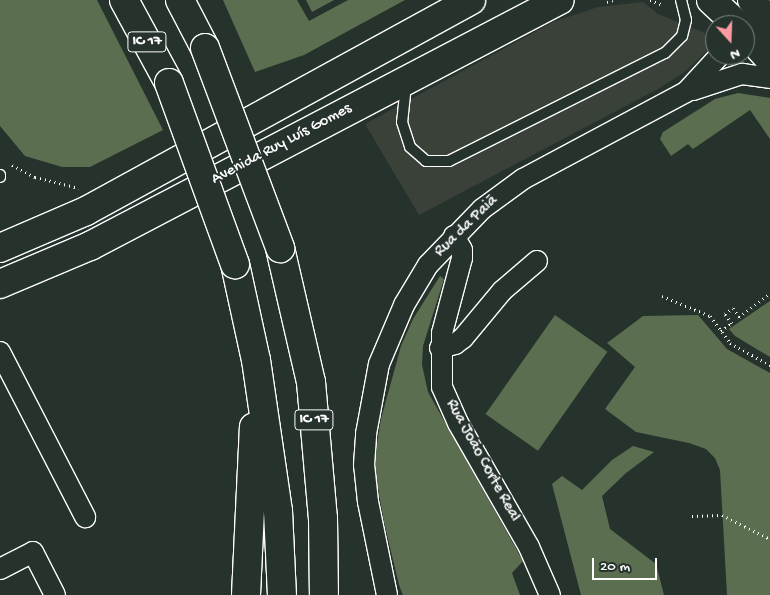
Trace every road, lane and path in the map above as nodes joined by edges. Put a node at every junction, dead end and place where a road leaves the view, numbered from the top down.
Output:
1 (124, 0) edge
2 (180, 0) edge
3 (471, 0) edge
4 (560, 0) edge
5 (613, 0) edge
6 (650, 0) edge
7 (681, 0) edge
8 (752, 0) edge
9 (607, 2) dead end
10 (663, 5) dead end
11 (770, 25) edge
12 (755, 45) edge
13 (770, 60) edge
14 (711, 65) edge
15 (408, 78) junction
16 (770, 78) edge
17 (686, 92) junction
18 (9, 163) dead end
19 (88, 190) dead end
20 (454, 236) junction
21 (0, 248) edge
22 (537, 261) dead end
23 (0, 284) edge
24 (770, 294) edge
25 (662, 296) dead end
26 (721, 331) junction
27 (440, 348) junction
28 (0, 352) edge
29 (256, 360) junction
30 (770, 365) edge
31 (692, 516) dead end
32 (85, 517) dead end
33 (770, 539) edge
34 (0, 569) edge
35 (55, 595) edge
36 (246, 595) edge
37 (282, 595) edge
38 (324, 595) edge
39 (387, 595) edge
40 (550, 595) edge

1 - 29 main road, IC 17, bridge
2 - 38 main road, IC 17, bridge
3 - 21 main road
4 - 15 main road, Avenida Ruy Luís Gomes
5 - 9 path
6 - 10 path
7 - 15 lane
8 - 11 main road
12 - 13 main road
14 - 17 street, Rua da Paiã
15 - 23 main road, Avenida Ruy Luís Gomes
16 - 17 street
17 - 20 street, Rua da Paiã
18 - 19 path
20 - 27 street, Rua João Corte Real
20 - 39 street, Rua da Paiã
22 - 27 street
24 - 26 path
25 - 26 path
26 - 30 path
27 - 40 street, Rua João Corte Real
28 - 32 street
29 - 36 main road
29 - 37 main road, IC 17
31 - 33 path
34 - 35 street

